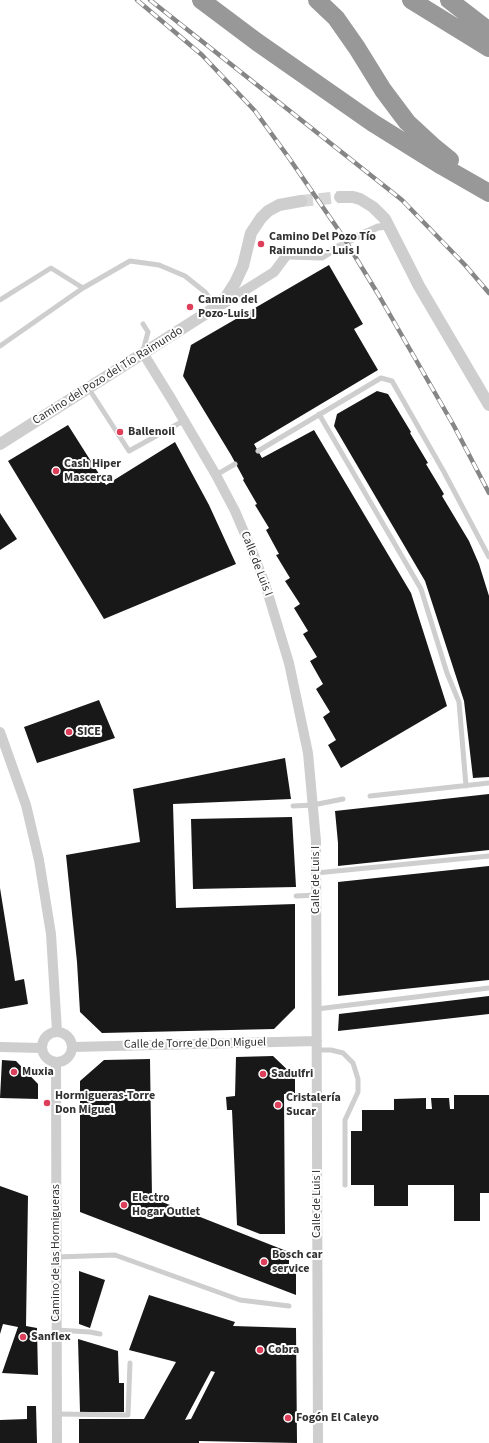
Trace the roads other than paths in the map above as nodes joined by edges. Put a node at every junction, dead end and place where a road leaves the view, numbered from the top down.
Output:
1 (200, 0) edge
2 (317, 0) edge
3 (411, 0) edge
4 (449, 0) edge
5 (489, 31) edge
6 (489, 48) edge
7 (489, 188) edge
8 (489, 193) edge
9 (340, 197) tunnel mouth
10 (301, 201) tunnel mouth
11 (389, 226) junction
12 (358, 236) tunnel mouth
13 (338, 248) tunnel mouth
14 (286, 256) joint
15 (83, 288) junction
16 (0, 300) edge
17 (216, 308) junction
18 (143, 324) dead end
19 (0, 346) edge
20 (143, 354) junction
21 (88, 388) junction
22 (489, 404) edge
23 (319, 414) junction
24 (185, 420) junction
25 (0, 444) edge
26 (258, 451) dead end
27 (235, 464) dead end
28 (216, 475) junction
29 (489, 557) edge
30 (0, 732) edge
31 (489, 783) edge
32 (466, 786) junction
33 (370, 796) dead end
34 (343, 799) dead end
35 (313, 805) junction
36 (293, 806) dead end
37 (489, 856) edge
38 (316, 873) junction
39 (317, 895) junction
40 (296, 896) dead end
41 (489, 988) edge
42 (317, 1009) junction
43 (57, 1031) junction
44 (317, 1046) junction
45 (0, 1047) edge
46 (73, 1047) junction
47 (42, 1048) junction
48 (56, 1063) junction
49 (345, 1185) dead end
50 (57, 1257) junction
51 (289, 1306) dead end
52 (56, 1330) junction
53 (100, 1334) dead end
54 (130, 1363) dead end
55 (57, 1414) junction
56 (57, 1443) edge
57 (318, 1443) edge

1 - 8 highway
2 - 7 highway
3 - 6 highway
4 - 5 highway
9 - 11 street
10 - 17 street, Camino del Pozo del Tío Raimundo
11 - 12 street
11 - 22 street
13 - 14 street, Camino del Pozo del Tío Raimundo
14 - 17 street, Camino del Pozo del Tío Raimundo
15 - 16 lane
15 - 17 lane
15 - 19 lane
17 - 20 street, Camino del Pozo del Tío Raimundo
18 - 20 lane
20 - 21 street, Camino del Pozo del Tío Raimundo
20 - 24 street, Calle de Luis I
21 - 24 lane
21 - 25 street, Camino del Pozo del Tío Raimundo
23 - 26 lane
23 - 29 lane
23 - 32 lane
24 - 28 street, Calle de Luis I
27 - 28 lane
28 - 35 street, Calle de Luis I
30 - 43 street
31 - 32 lane
32 - 33 lane
34 - 35 lane
35 - 36 lane
35 - 38 street, Calle de Luis I
37 - 38 lane
38 - 39 street, Calle de Luis I
39 - 40 lane
39 - 42 street, Calle de Luis I
41 - 42 lane
42 - 44 street, Calle de Luis I
43 - 46 street
43 - 47 street
44 - 46 street, Calle de Torre de Don Miguel
44 - 49 lane
44 - 57 street, Calle de Luis I
45 - 47 street
46 - 48 street
47 - 48 street
48 - 50 street, Camino de las Hormigueras
50 - 51 lane
50 - 52 street, Camino de las Hormigueras
52 - 53 lane
52 - 55 street, Camino de las Hormigueras
54 - 55 lane
55 - 56 street, Camino de las Hormigueras

